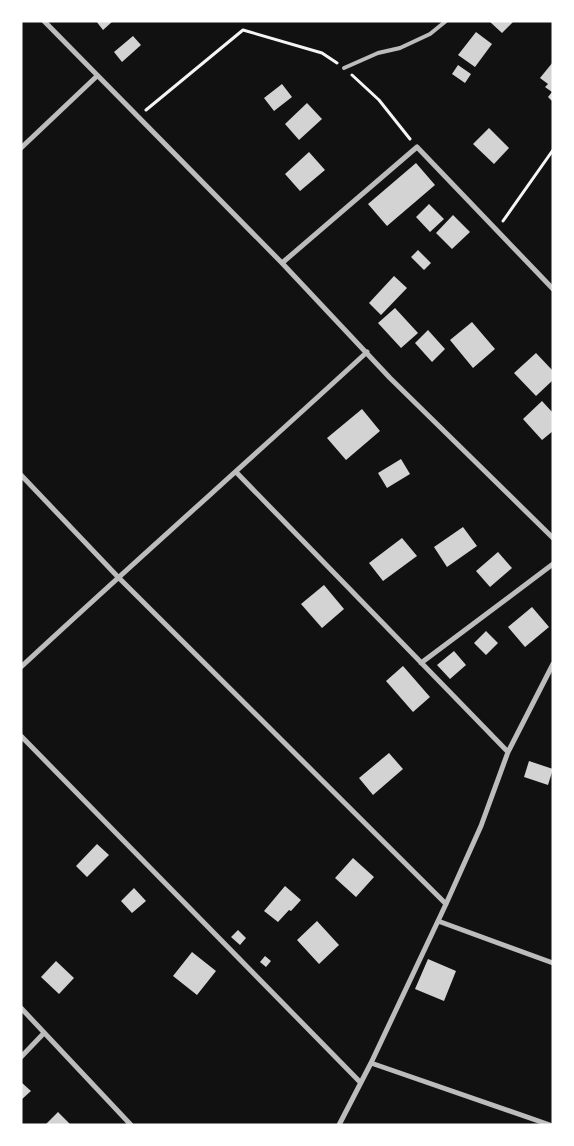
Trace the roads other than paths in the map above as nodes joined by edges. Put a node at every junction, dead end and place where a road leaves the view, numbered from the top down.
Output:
1 (44, 21) edge
2 (446, 21) edge
3 (344, 68) dead end
4 (97, 76) junction
5 (21, 148) edge
6 (282, 263) junction
7 (553, 289) edge
8 (367, 352) junction
9 (236, 472) junction
10 (21, 475) edge
11 (553, 538) edge
12 (553, 564) edge
13 (118, 577) junction
14 (421, 663) junction
15 (553, 664) edge
16 (21, 667) edge
17 (550, 674) edge
18 (21, 736) edge
19 (508, 752) junction
20 (446, 904) junction
21 (438, 920) junction
22 (553, 963) edge
23 (21, 1008) edge
24 (44, 1033) junction
25 (21, 1057) edge
26 (371, 1063) junction
27 (360, 1082) junction
28 (131, 1125) edge
29 (339, 1125) edge
30 (550, 1125) edge

1 - 4 street
2 - 3 lane
4 - 5 street
4 - 6 street
6 - 7 street
6 - 8 street
8 - 9 street
8 - 11 street
9 - 13 street
9 - 14 street
10 - 13 street
12 - 14 street
13 - 16 street
13 - 20 street
14 - 19 street
15 - 17 street
17 - 19 street
18 - 27 street
19 - 20 street
20 - 21 street
21 - 22 street
21 - 26 street
23 - 24 street
24 - 25 street
24 - 28 street
26 - 27 street
26 - 30 street
27 - 29 street

